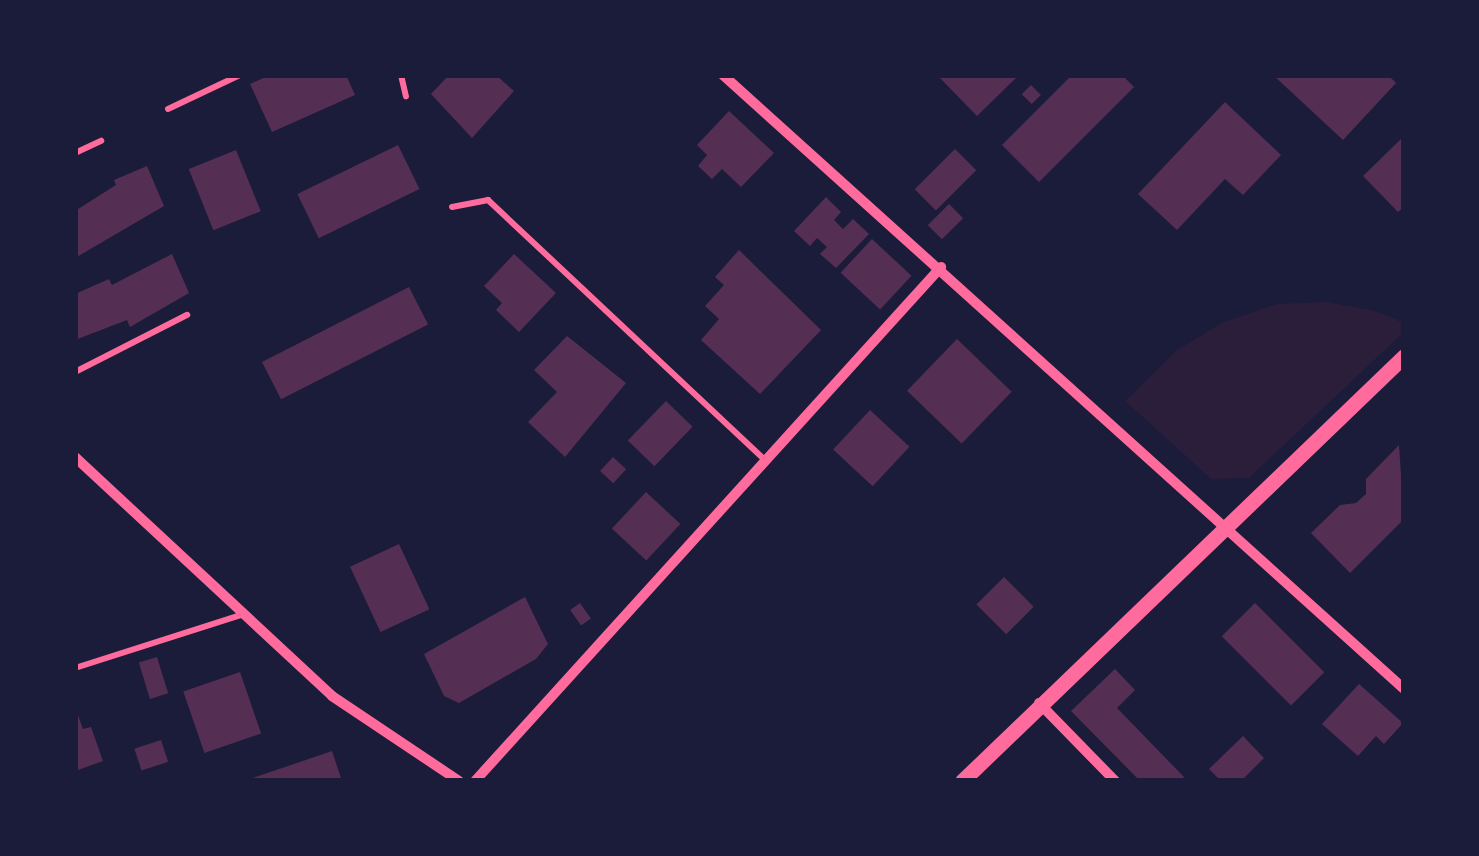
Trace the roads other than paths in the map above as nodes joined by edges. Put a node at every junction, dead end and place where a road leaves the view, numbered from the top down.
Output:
1 (240, 75) edge
2 (401, 75) edge
3 (723, 75) edge
4 (406, 96) dead end
5 (168, 109) dead end
6 (101, 141) dead end
7 (75, 153) edge
8 (452, 207) dead end
9 (941, 268) junction
10 (187, 315) dead end
11 (1404, 356) edge
12 (75, 372) edge
13 (75, 456) edge
14 (766, 461) junction
15 (1222, 524) junction
16 (244, 614) junction
17 (75, 668) edge
18 (1404, 689) edge
19 (1039, 703) junction
20 (459, 781) edge
21 (475, 781) edge
22 (962, 781) edge
23 (1115, 781) edge

1 - 5 lane
2 - 4 lane
3 - 9 street
6 - 7 lane
8 - 14 lane
9 - 14 street
9 - 15 street
10 - 12 lane
11 - 15 street
13 - 16 street
14 - 21 street
15 - 18 street
15 - 19 street
16 - 17 lane
16 - 20 street
19 - 22 street
19 - 23 street

